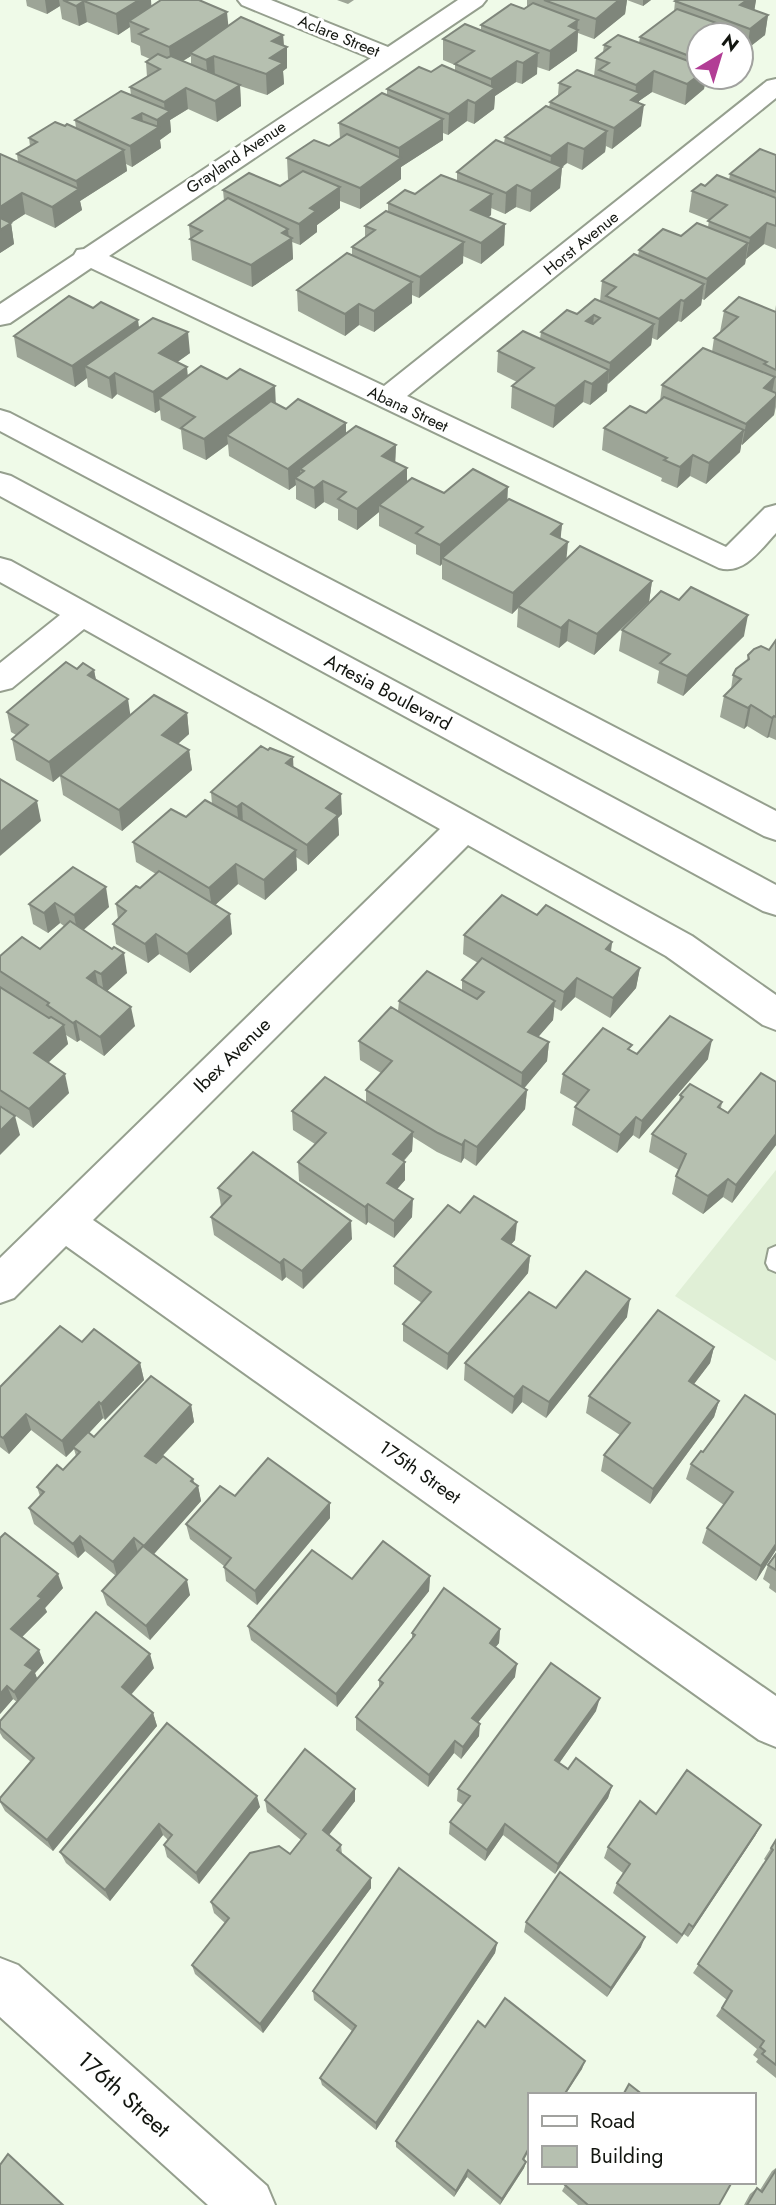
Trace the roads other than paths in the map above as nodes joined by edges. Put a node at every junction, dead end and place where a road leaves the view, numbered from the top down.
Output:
1 (250, 0) edge
2 (474, 0) edge
3 (389, 56) junction
4 (776, 86) edge
5 (88, 256) junction
6 (0, 317) edge
7 (386, 399) junction
8 (0, 419) edge
9 (0, 483) edge
10 (776, 515) edge
11 (0, 568) edge
12 (82, 614) junction
13 (0, 680) edge
14 (464, 827) junction
15 (776, 827) edge
16 (776, 901) edge
17 (776, 1014) edge
18 (63, 1221) junction
19 (776, 1255) edge
20 (776, 1263) edge
21 (0, 1285) edge
22 (776, 1724) edge
23 (0, 1983) edge
24 (248, 2205) edge

1 - 3 street, Aclare Street
2 - 3 street, Grayland Avenue
3 - 5 street, Grayland Avenue
4 - 7 street, Horst Avenue
5 - 6 street, Grayland Avenue
5 - 7 street, Abana Street
7 - 10 street, Abana Street
8 - 15 street
9 - 16 street, Artesia Boulevard
11 - 12 street
12 - 13 street
12 - 14 street
14 - 17 street
14 - 18 street, Ibex Avenue
18 - 21 street, Ibex Avenue
18 - 22 street, 175th Street
19 - 20 lane
23 - 24 street, 176th Street

